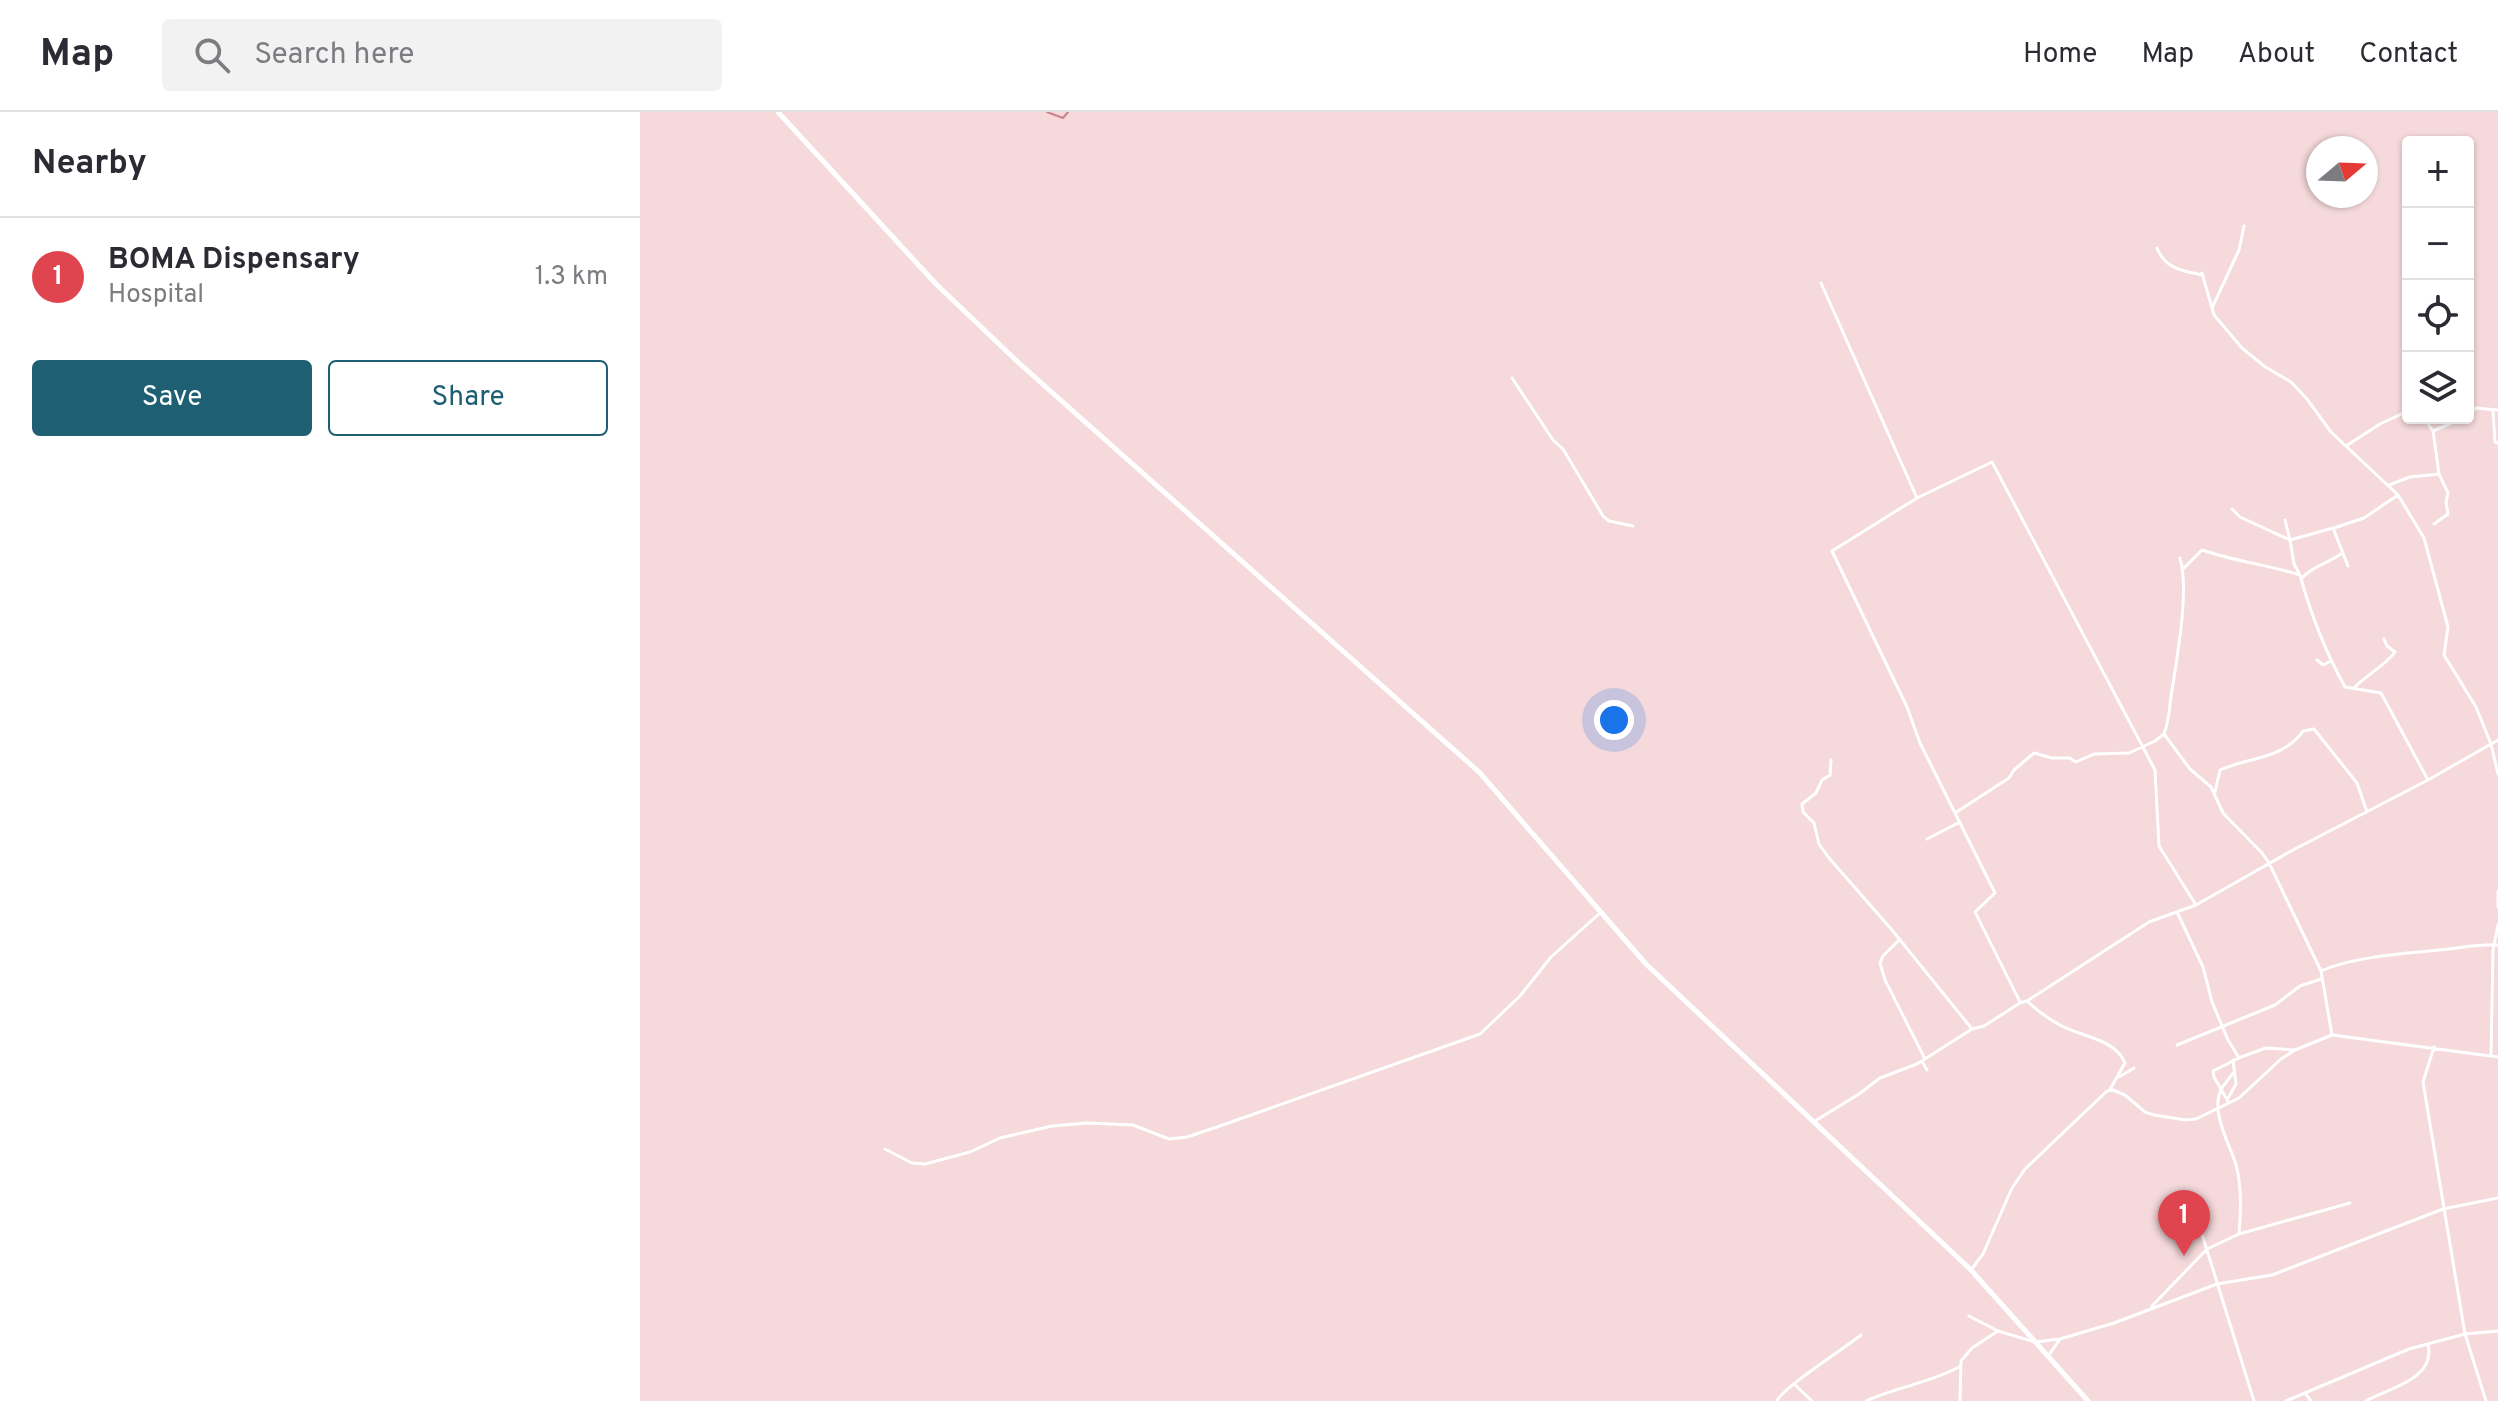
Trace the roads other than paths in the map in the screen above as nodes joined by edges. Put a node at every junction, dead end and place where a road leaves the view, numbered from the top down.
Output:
1 (778, 112) edge
2 (2244, 226) dead end
3 (2157, 248) dead end
4 (1821, 283) dead end
5 (2212, 308) junction
6 (1512, 378) dead end
7 (2474, 410) edge
8 (2496, 410) edge
9 (2402, 414) edge
10 (2428, 424) edge
11 (2449, 424) edge
12 (2433, 431) junction
13 (2498, 443) edge
14 (2346, 446) junction
15 (2439, 474) junction
16 (2388, 486) junction
17 (2398, 495) junction
18 (1917, 498) junction
19 (2232, 509) dead end
20 (2285, 520) dead end
21 (2434, 524) dead end
22 (1633, 526) dead end
23 (2333, 528) junction
24 (2290, 540) junction
25 (2342, 553) junction
26 (2180, 558) dead end
27 (2348, 566) dead end
28 (2183, 569) junction
29 (2301, 577) junction
30 (2384, 639) dead end
31 (2317, 660) dead end
32 (2331, 661) junction
33 (2354, 688) junction
34 (2164, 734) junction
35 (2498, 740) edge
36 (2491, 744) junction
37 (2143, 747) junction
38 (1831, 760) dead end
39 (2498, 774) edge
40 (2428, 780) junction
41 (2215, 794) junction
42 (2367, 812) junction
43 (1955, 813) junction
44 (1960, 822) junction
45 (1927, 839) dead end
46 (2269, 863) junction
47 (2498, 891) edge
48 (2196, 905) junction
49 (2498, 907) edge
50 (1602, 911) junction
51 (2177, 912) junction
52 (2498, 925) edge
53 (1900, 939) junction
54 (2496, 945) edge
55 (2321, 971) junction
56 (2322, 978) junction
57 (2027, 1001) junction
58 (2020, 1003) junction
59 (2223, 1027) junction
60 (1972, 1029) junction
61 (2332, 1035) junction
62 (2177, 1045) dead end
63 (2434, 1047) junction
64 (2295, 1050) junction
65 (2491, 1056) junction
66 (2498, 1057) edge
67 (2239, 1058) junction
68 (1924, 1060) junction
69 (2233, 1060) junction
70 (2134, 1068) dead end
71 (1927, 1070) dead end
72 (2233, 1073) junction
73 (2119, 1077) junction
74 (2222, 1090) junction
75 (2109, 1091) junction
76 (2228, 1102) junction
77 (2220, 1109) junction
78 (1815, 1121) junction
79 (885, 1149) dead end
80 (2498, 1198) edge
81 (2191, 1199) dead end
82 (2350, 1203) dead end
83 (2443, 1209) junction
84 (2239, 1234) junction
85 (2207, 1249) junction
86 (1971, 1270) junction
87 (2217, 1284) junction
88 (2149, 1308) junction
89 (1969, 1316) dead end
90 (1998, 1331) junction
91 (2498, 1331) edge
92 (2465, 1334) junction
93 (1861, 1335) dead end
94 (2060, 1339) junction
95 (2035, 1342) junction
96 (2428, 1343) junction
97 (2048, 1356) junction
98 (1960, 1367) junction
99 (1794, 1384) junction
100 (2305, 1393) junction
101 (1777, 1401) edge
102 (1812, 1401) edge
103 (1866, 1401) edge
104 (1960, 1401) edge
105 (2088, 1401) edge
106 (2254, 1401) edge
107 (2286, 1401) edge
108 (2311, 1401) edge
109 (2366, 1401) edge
110 (2486, 1401) edge

1 - 50 main road
2 - 5 street
3 - 5 street
4 - 18 street
5 - 14 street
6 - 22 street
7 - 8 street
8 - 13 street
9 - 14 street
10 - 12 street
11 - 12 street
12 - 15 street
14 - 16 street
15 - 16 street
15 - 21 street
16 - 17 street
17 - 23 street
17 - 36 street
18 - 37 street
18 - 43 street
19 - 24 street
20 - 24 street
23 - 24 street
23 - 25 street
24 - 29 street
25 - 27 street
25 - 29 street
26 - 28 street
28 - 29 street
28 - 34 street
29 - 32 street
30 - 33 street
31 - 32 street
32 - 33 street
33 - 40 street
34 - 37 street
34 - 41 street
35 - 36 street
36 - 39 street
36 - 40 street
37 - 43 street
37 - 48 street
38 - 53 street
40 - 42 street
41 - 42 street
41 - 46 street
42 - 46 street
43 - 44 street
44 - 45 street
44 - 58 street
46 - 48 street
46 - 55 street
47 - 49 street
48 - 51 street
50 - 78 main road
50 - 79 street
51 - 57 street
51 - 59 street
52 - 54 street
53 - 60 street
53 - 68 street
54 - 55 street
54 - 65 street
55 - 56 street
56 - 59 street
56 - 61 street
57 - 58 street
57 - 73 street
58 - 60 street
59 - 62 street
59 - 67 street
60 - 68 street
61 - 63 street
61 - 64 street
63 - 65 street
63 - 83 street
64 - 67 street
64 - 76 street
65 - 66 street
67 - 69 street
68 - 71 street
68 - 78 street
69 - 72 street
69 - 74 street
70 - 73 street
72 - 74 street
72 - 76 street
73 - 75 street
74 - 76 street
74 - 77 street
75 - 77 street
75 - 86 street
76 - 77 street
77 - 84 street
78 - 86 main road
80 - 83 street
81 - 85 street
82 - 84 street
83 - 87 street
83 - 92 street
84 - 85 street
85 - 87 street
85 - 88 street
86 - 95 main road
87 - 88 street
87 - 106 street
88 - 94 street
89 - 90 street
90 - 95 street
90 - 98 street
91 - 92 street
92 - 96 street
92 - 110 street
93 - 99 street
94 - 95 street
94 - 97 street
95 - 97 main road
96 - 100 street
96 - 109 street
97 - 105 main road
98 - 103 street
98 - 104 street
99 - 101 street
99 - 102 street
100 - 107 street
100 - 108 street

